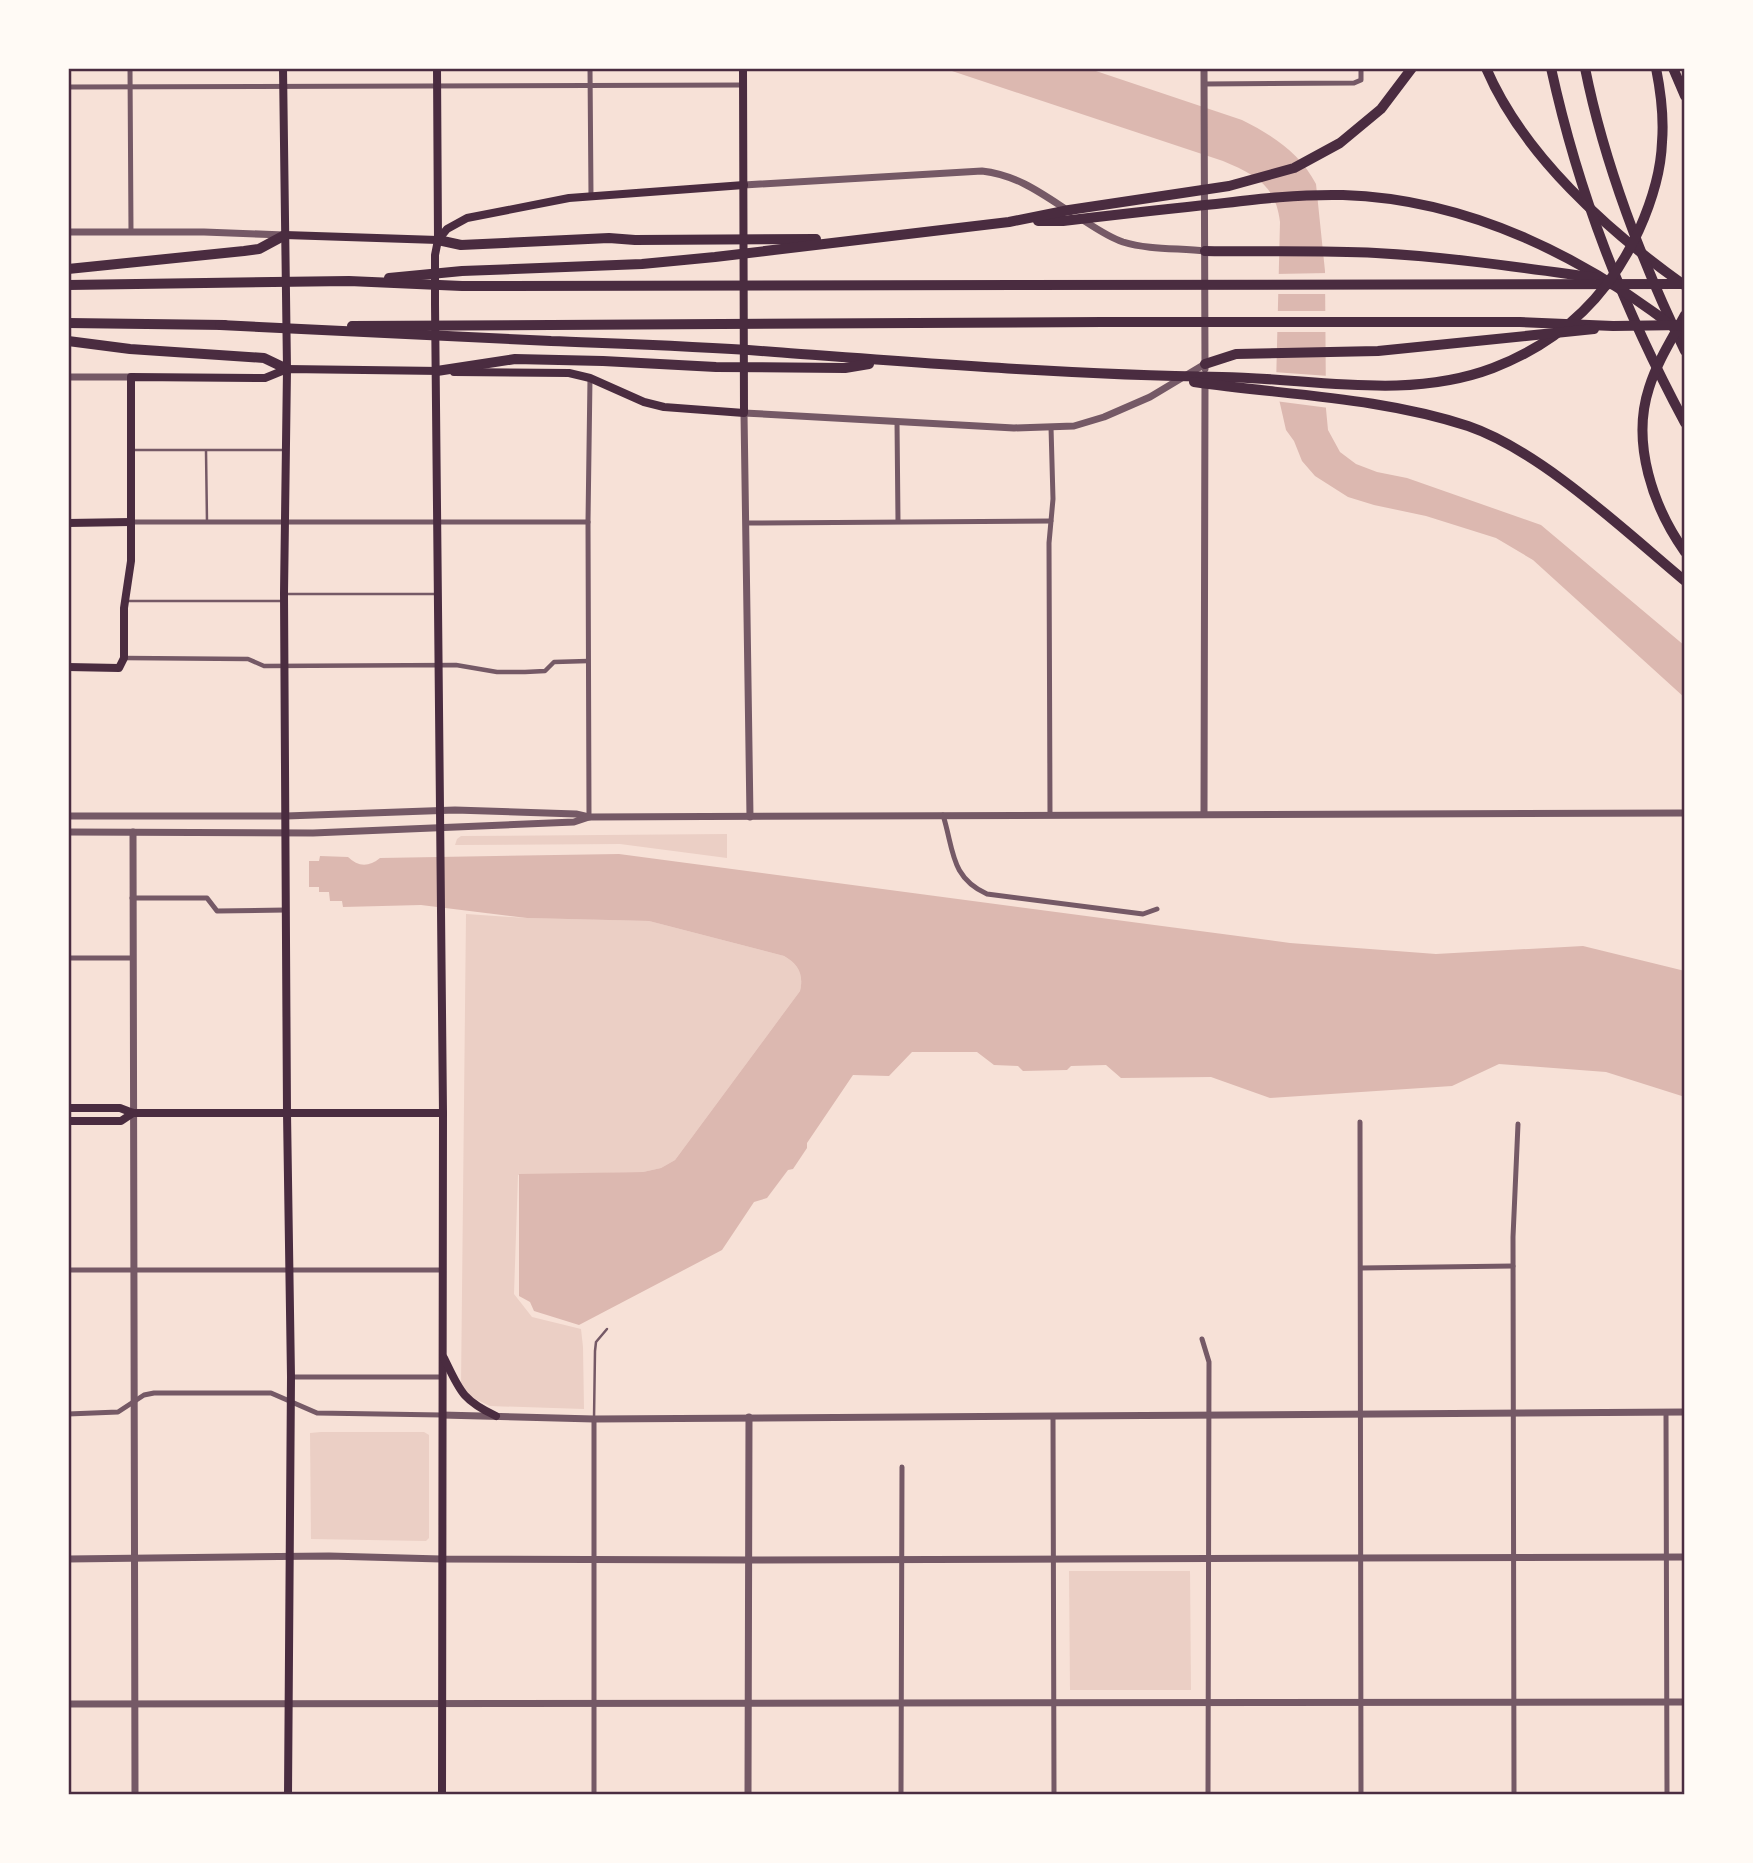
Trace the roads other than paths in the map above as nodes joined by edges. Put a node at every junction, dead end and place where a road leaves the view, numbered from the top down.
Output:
1 (130, 68) edge
2 (283, 68) edge
3 (437, 68) edge
4 (590, 68) edge
5 (743, 68) edge
6 (1204, 68) edge
7 (1361, 68) edge
8 (1412, 68) edge
9 (1486, 68) edge
10 (1551, 68) edge
11 (1586, 68) edge
12 (1656, 68) edge
13 (1673, 68) edge
14 (1204, 84) junction
15 (590, 85) junction
16 (743, 85) junction
17 (437, 86) junction
18 (68, 87) edge
19 (130, 87) junction
20 (283, 87) junction
21 (1685, 96) edge
22 (744, 185) junction
23 (591, 196) junction
24 (1009, 222) junction
25 (68, 232) edge
26 (131, 232) junction
27 (285, 235) junction
28 (438, 240) junction
29 (848, 240) junction
30 (1205, 251) junction
31 (68, 269) edge
32 (349, 282) junction
33 (1644, 284) junction
34 (68, 285) edge
35 (1685, 285) edge
36 (1685, 315) edge
37 (68, 323) edge
38 (220, 325) junction
39 (1685, 325) edge
40 (1613, 326) junction
41 (1685, 336) edge
42 (68, 341) edge
43 (1685, 351) edge
44 (881, 362) junction
45 (1205, 364) junction
46 (287, 369) junction
47 (437, 371) junction
48 (68, 377) edge
49 (131, 377) junction
50 (1162, 377) junction
51 (590, 378) junction
52 (744, 412) junction
53 (897, 421) junction
54 (1685, 422) edge
55 (1051, 427) junction
56 (131, 450) junction
57 (206, 450) junction
58 (284, 450) junction
59 (898, 521) junction
60 (1051, 521) junction
61 (131, 522) junction
62 (207, 522) junction
63 (285, 522) junction
64 (438, 522) junction
65 (588, 522) junction
66 (68, 523) edge
67 (747, 523) junction
68 (1685, 552) edge
69 (1685, 580) edge
70 (438, 594) junction
71 (284, 598) junction
72 (125, 601) junction
73 (124, 658) junction
74 (589, 661) junction
75 (439, 665) junction
76 (285, 666) junction
77 (68, 667) edge
78 (438, 811) junction
79 (1685, 813) edge
80 (1204, 814) junction
81 (943, 815) junction
82 (1050, 815) junction
83 (68, 816) edge
84 (286, 816) junction
85 (589, 817) junction
86 (750, 817) junction
87 (439, 828) junction
88 (68, 832) edge
89 (133, 832) junction
90 (286, 833) junction
91 (132, 898) junction
92 (1157, 909) dead end
93 (286, 910) junction
94 (68, 958) edge
95 (133, 958) junction
96 (68, 1108) edge
97 (133, 1113) junction
98 (287, 1113) junction
99 (443, 1113) junction
100 (68, 1121) edge
101 (1360, 1122) dead end
102 (1518, 1124) dead end
103 (1513, 1266) junction
104 (1361, 1268) junction
105 (68, 1270) edge
106 (133, 1270) junction
107 (289, 1270) junction
108 (443, 1270) junction
109 (607, 1329) dead end
110 (1202, 1339) dead end
111 (442, 1354) junction
112 (291, 1377) junction
113 (442, 1377) junction
114 (291, 1402) junction
115 (134, 1404) junction
116 (1360, 1412) junction
117 (1513, 1412) junction
118 (1666, 1412) junction
119 (1685, 1412) edge
120 (1209, 1413) junction
121 (68, 1414) edge
122 (442, 1415) junction
123 (496, 1416) junction
124 (1053, 1416) junction
125 (748, 1417) junction
126 (594, 1419) junction
127 (902, 1467) dead end
128 (1514, 1556) junction
129 (1209, 1557) junction
130 (1667, 1557) junction
131 (1685, 1557) edge
132 (290, 1558) junction
133 (594, 1558) junction
134 (902, 1558) junction
135 (68, 1559) edge
136 (134, 1559) junction
137 (441, 1559) junction
138 (1054, 1559) junction
139 (1361, 1559) junction
140 (750, 1560) junction
141 (594, 1702) junction
142 (748, 1702) junction
143 (901, 1702) junction
144 (1054, 1702) junction
145 (1207, 1702) junction
146 (1361, 1702) junction
147 (1514, 1702) junction
148 (1667, 1702) junction
149 (1685, 1702) edge
150 (442, 1703) junction
151 (68, 1704) edge
152 (134, 1704) junction
153 (288, 1704) junction
154 (135, 1795) edge
155 (288, 1795) edge
156 (442, 1795) edge
157 (594, 1795) edge
158 (748, 1795) edge
159 (901, 1795) edge
160 (1054, 1795) edge
161 (1208, 1795) edge
162 (1361, 1795) edge
163 (1514, 1795) edge
164 (1667, 1795) edge

1 - 19 street
2 - 20 main road
3 - 17 main road
4 - 15 street
5 - 16 main road
6 - 14 street
7 - 14 street
8 - 24 highway
9 - 35 highway
10 - 54 highway
11 - 43 highway
12 - 50 highway
13 - 21 highway
14 - 30 street
15 - 16 street
15 - 17 street
15 - 23 street
16 - 22 main road
17 - 20 street
17 - 28 main road
18 - 19 street
19 - 20 street
19 - 26 street
20 - 27 main road
22 - 23 main road
22 - 30 street
22 - 52 main road
23 - 28 main road
24 - 29 highway
24 - 41 highway
25 - 26 street
26 - 27 street
27 - 28 main road
27 - 31 highway
27 - 46 main road
28 - 29 highway
28 - 47 main road
29 - 32 highway
30 - 33 highway
30 - 45 street
32 - 33 highway
32 - 34 highway
33 - 35 highway
36 - 68 highway
37 - 38 highway
38 - 40 highway
38 - 44 highway
39 - 40 highway
40 - 45 highway
42 - 46 highway
44 - 47 highway
44 - 50 highway
45 - 55 street
45 - 80 street
46 - 47 main road
46 - 49 main road
46 - 58 main road
47 - 51 main road
47 - 64 main road
48 - 49 street
49 - 56 main road
50 - 69 highway
51 - 52 main road
51 - 65 street
52 - 53 street
52 - 67 street
53 - 55 street
53 - 59 street
55 - 60 street
56 - 57 lane
56 - 61 main road
57 - 58 lane
57 - 62 lane
58 - 63 main road
59 - 60 street
59 - 67 street
60 - 82 street
61 - 62 street
61 - 66 main road
61 - 72 main road
62 - 63 street
63 - 64 street
63 - 71 main road
64 - 65 street
64 - 70 main road
65 - 74 street
67 - 86 street
70 - 71 lane
70 - 75 main road
71 - 72 lane
71 - 76 main road
72 - 73 main road
73 - 76 street
73 - 77 main road
74 - 75 street
74 - 85 street
75 - 76 street
75 - 78 main road
76 - 84 main road
78 - 84 street
78 - 85 street
78 - 87 main road
79 - 80 street
80 - 82 street
81 - 82 street
81 - 86 street
81 - 92 street
83 - 84 street
84 - 90 main road
85 - 86 street
85 - 87 street
87 - 90 street
87 - 99 main road
88 - 89 street
89 - 90 street
89 - 91 street
90 - 93 main road
91 - 93 street
91 - 95 street
93 - 98 main road
94 - 95 street
95 - 97 street
96 - 97 main road
97 - 98 main road
97 - 100 main road
97 - 106 street
98 - 99 main road
98 - 107 main road
99 - 108 main road
101 - 104 street
102 - 103 street
103 - 104 street
103 - 117 street
104 - 116 street
105 - 106 street
106 - 107 street
106 - 115 street
107 - 108 street
107 - 112 main road
108 - 111 main road
109 - 126 lane
110 - 120 street
111 - 113 main road
111 - 123 main road
112 - 113 street
112 - 114 main road
113 - 122 main road
114 - 115 street
114 - 122 street
114 - 132 main road
115 - 121 street
115 - 136 street
116 - 117 street
116 - 120 street
116 - 139 street
117 - 118 street
117 - 128 street
118 - 119 street
118 - 130 street
120 - 124 street
120 - 129 street
122 - 123 street
122 - 137 main road
123 - 126 street
124 - 125 street
124 - 138 street
125 - 126 street
125 - 140 street
126 - 133 street
127 - 134 street
128 - 130 street
128 - 139 street
128 - 147 street
129 - 138 street
129 - 139 street
129 - 145 street
130 - 131 street
130 - 148 street
132 - 136 street
132 - 137 street
132 - 153 main road
133 - 137 street
133 - 140 street
133 - 141 street
134 - 138 street
134 - 140 street
134 - 143 street
135 - 136 street
136 - 152 street
137 - 150 main road
138 - 144 street
139 - 146 street
140 - 142 street
141 - 142 street
141 - 150 street
141 - 157 street
142 - 143 street
142 - 158 street
143 - 144 street
143 - 159 street
144 - 145 street
144 - 160 street
145 - 146 street
145 - 161 street
146 - 147 street
146 - 162 street
147 - 148 street
147 - 163 street
148 - 149 street
148 - 164 street
150 - 153 street
150 - 156 main road
151 - 152 street
152 - 153 street
152 - 154 street
153 - 155 main road

